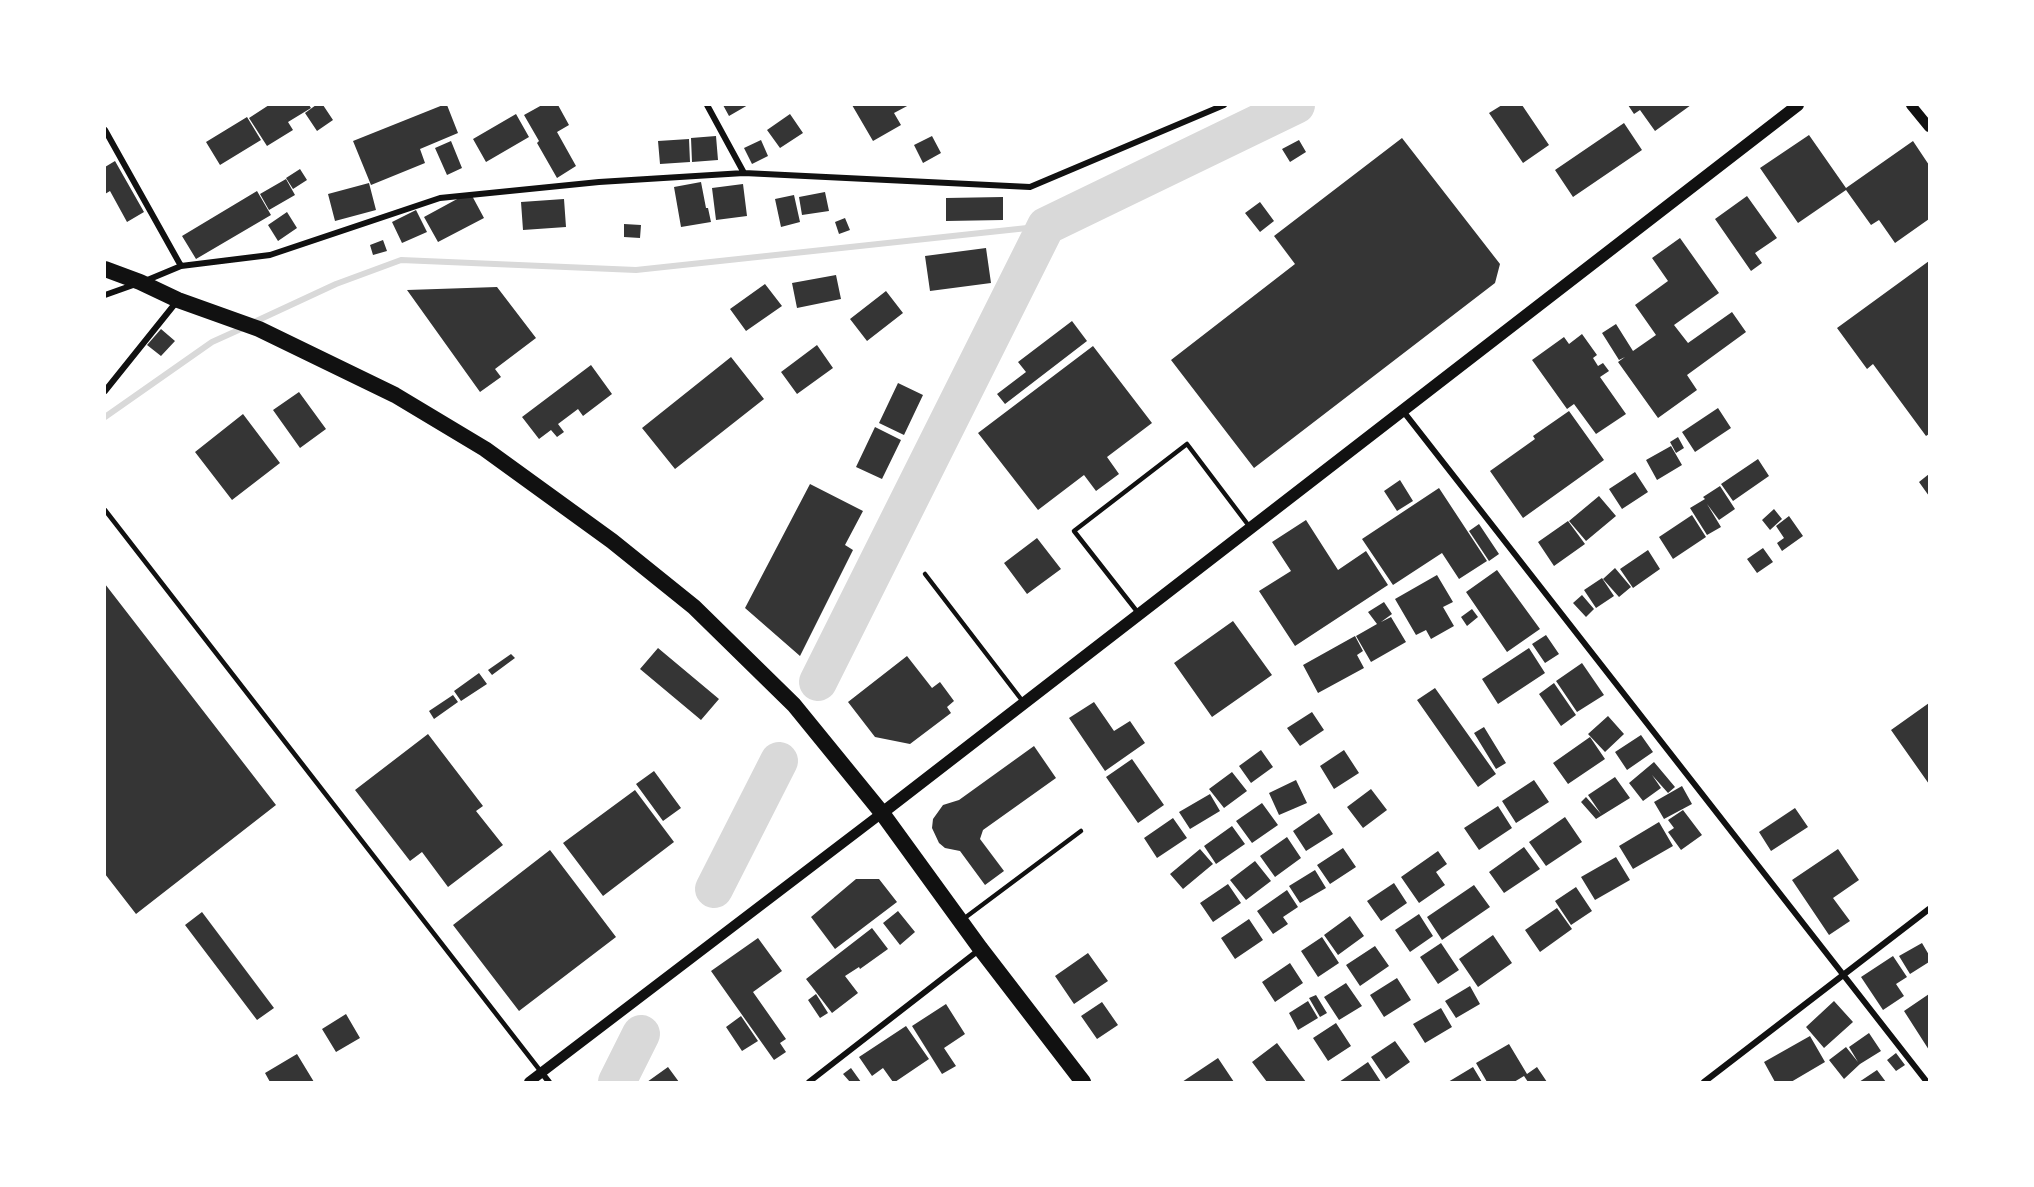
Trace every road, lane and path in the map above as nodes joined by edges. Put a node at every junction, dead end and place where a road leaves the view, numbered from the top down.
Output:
1 (707, 105) edge
2 (1224, 105) edge
3 (1798, 105) edge
4 (1911, 105) edge
5 (1929, 127) edge
6 (105, 130) edge
7 (744, 173) junction
8 (181, 266) junction
9 (105, 270) edge
10 (140, 282) junction
11 (105, 295) edge
12 (178, 300) junction
13 (105, 391) edge
14 (1403, 411) junction
15 (105, 510) edge
16 (1251, 528) junction
17 (925, 574) dead end
18 (1139, 614) junction
19 (1024, 702) junction
20 (882, 813) junction
21 (1081, 831) dead end
22 (1929, 909) edge
23 (960, 921) junction
24 (980, 948) junction
25 (1844, 974) junction
26 (542, 1072) junction
27 (529, 1082) edge
28 (549, 1082) edge
29 (808, 1082) edge
30 (1083, 1082) edge
31 (1704, 1082) edge
32 (1927, 1082) edge

1 - 7 street
2 - 7 street
3 - 14 main road
4 - 5 street
6 - 8 street
7 - 8 street
8 - 10 street
9 - 10 highway
10 - 11 street
10 - 12 highway
12 - 13 street
12 - 20 highway
14 - 16 main road
14 - 25 street
15 - 26 lane
16 - 18 main road
16 - 18 lane
17 - 19 lane
18 - 19 main road
19 - 20 main road
20 - 23 highway
20 - 26 street
21 - 23 lane
22 - 25 street
23 - 24 highway
24 - 29 street
24 - 30 highway
25 - 31 street
25 - 32 street
26 - 27 street
26 - 28 street

